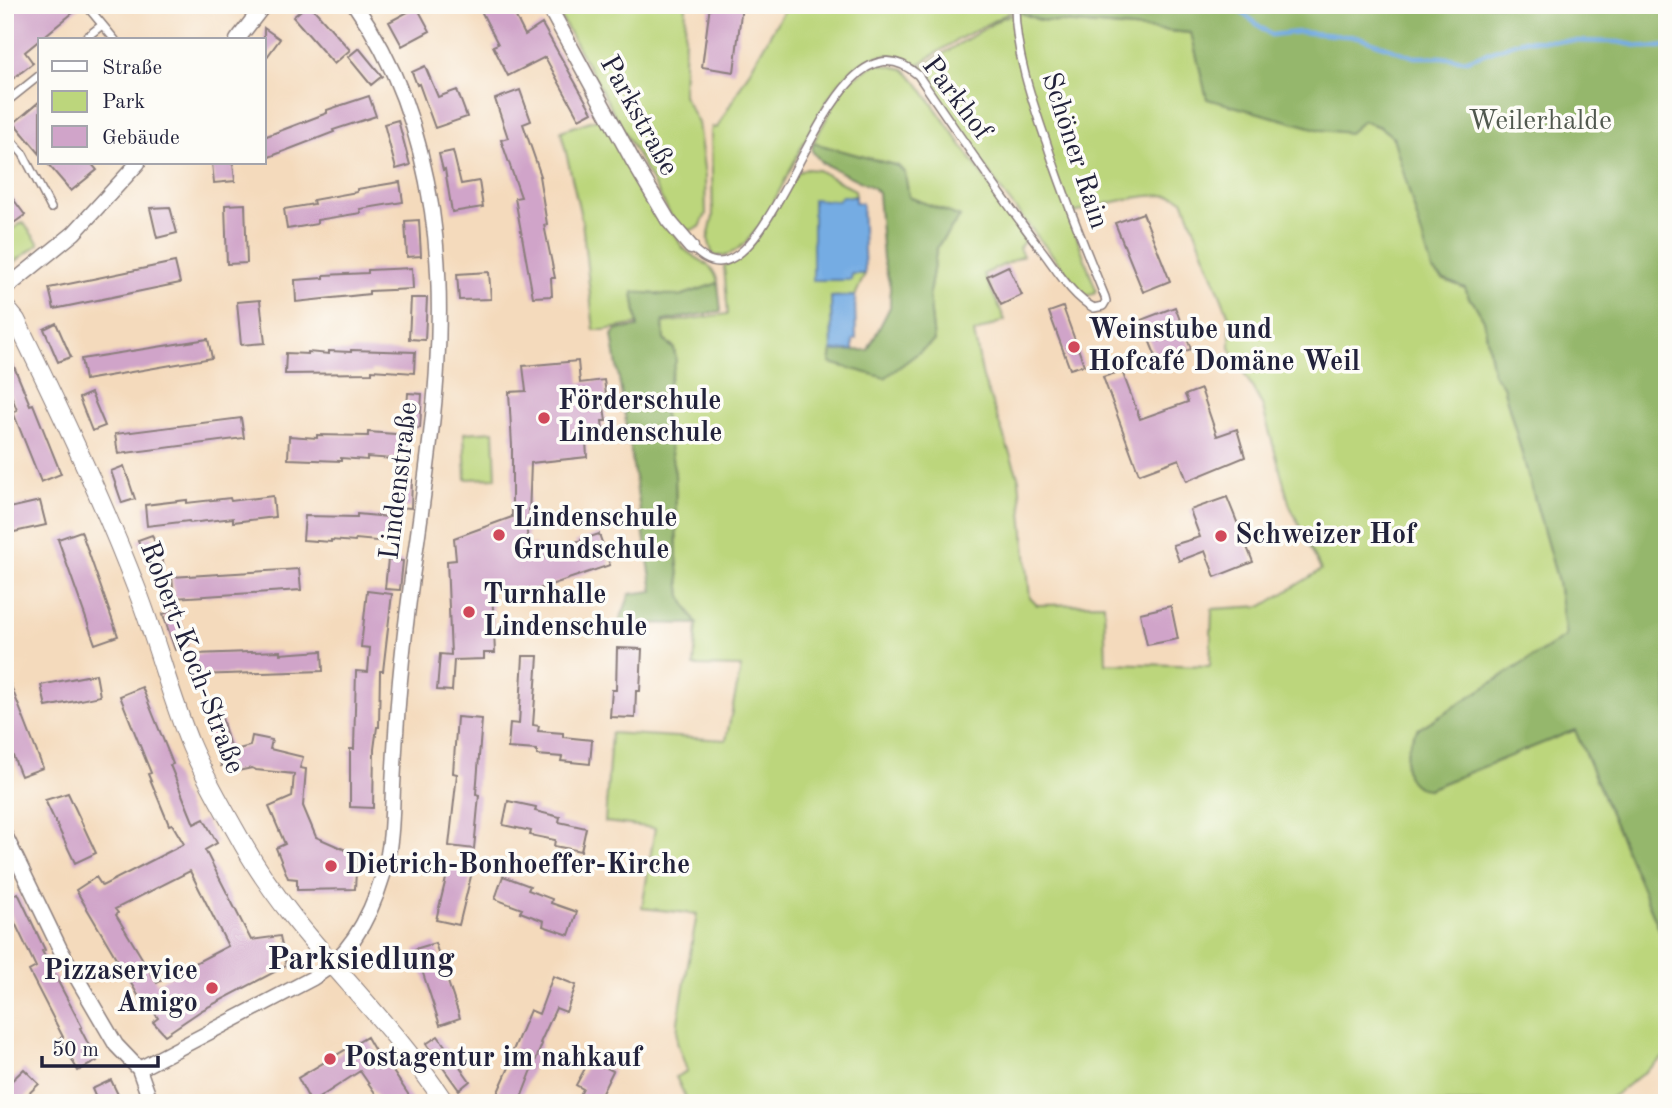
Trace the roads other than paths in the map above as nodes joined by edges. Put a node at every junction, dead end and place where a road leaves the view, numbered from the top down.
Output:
1 (86, 5) edge
2 (264, 5) edge
3 (355, 5) edge
4 (548, 5) edge
5 (1015, 5) edge
6 (102, 24) junction
7 (85, 38) edge
8 (113, 38) edge
9 (239, 38) edge
10 (38, 77) edge
11 (5, 103) edge
12 (5, 133) edge
13 (137, 164) edge
14 (51, 208) dead end
15 (691, 247) joint
16 (5, 289) edge
17 (1103, 306) joint
18 (5, 307) edge
19 (5, 835) edge
20 (334, 963) junction
21 (139, 1069) junction
22 (152, 1103) edge
23 (445, 1103) edge

1 - 6 lane
2 - 9 street
3 - 20 street, Lindenstraße
4 - 15 street, Parkstraße
5 - 17 lane, Schöner Rain
6 - 7 lane
6 - 8 lane
10 - 11 lane
12 - 14 lane
13 - 16 street
15 - 17 lane, Parkhof
18 - 20 street, Robert-Koch-Straße
19 - 21 street
20 - 21 street, Lindenstraße
20 - 23 street, Robert-Koch-Straße
21 - 22 street

